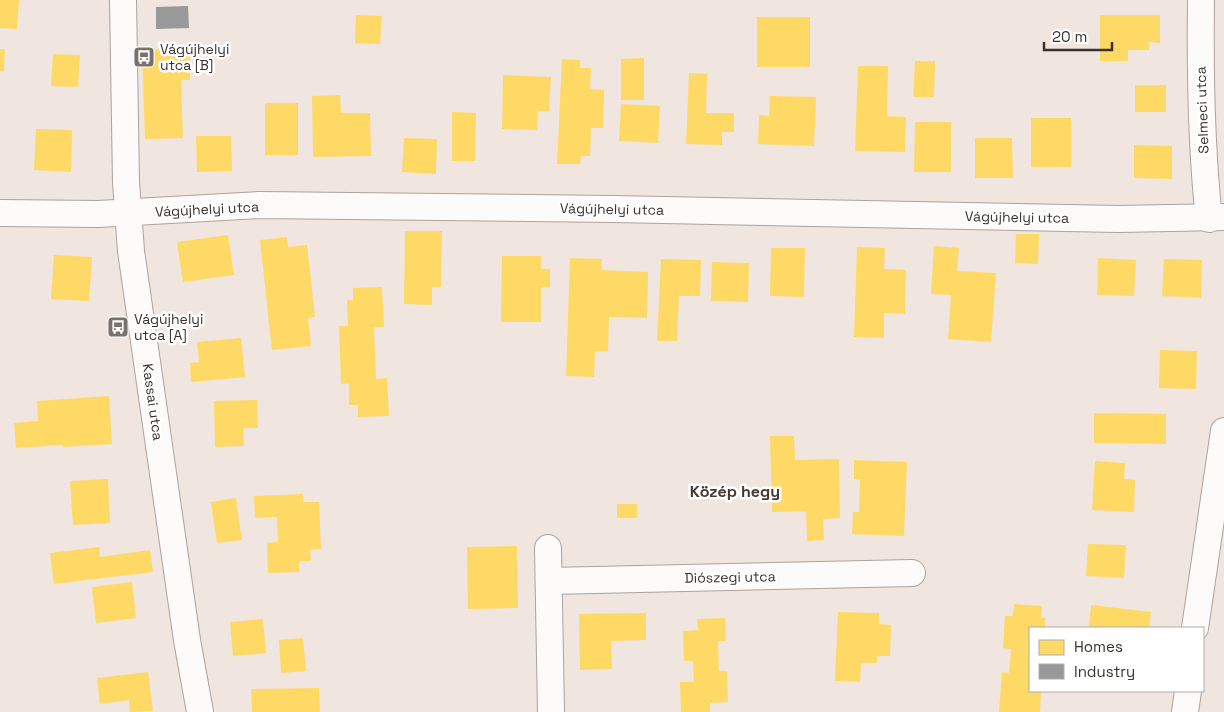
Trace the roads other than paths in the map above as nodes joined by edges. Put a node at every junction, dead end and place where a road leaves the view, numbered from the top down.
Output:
1 (123, 0) edge
2 (1201, 0) edge
3 (0, 213) edge
4 (128, 213) junction
5 (1217, 218) edge
6 (1224, 431) edge
7 (1220, 485) edge
8 (548, 548) dead end
9 (912, 573) dead end
10 (549, 581) junction
11 (1195, 627) edge
12 (1188, 692) edge
13 (200, 712) edge
14 (550, 712) edge
15 (1185, 712) edge

1 - 4 street, Kassai utca
2 - 5 street, Selmeci utca
3 - 4 street, Vágújhelyi utca
4 - 5 street, Vágújhelyi utca
4 - 13 street, Kassai utca
6 - 7 street
7 - 11 street
8 - 10 street
9 - 10 street, Diószegi utca
10 - 14 street
12 - 15 street

